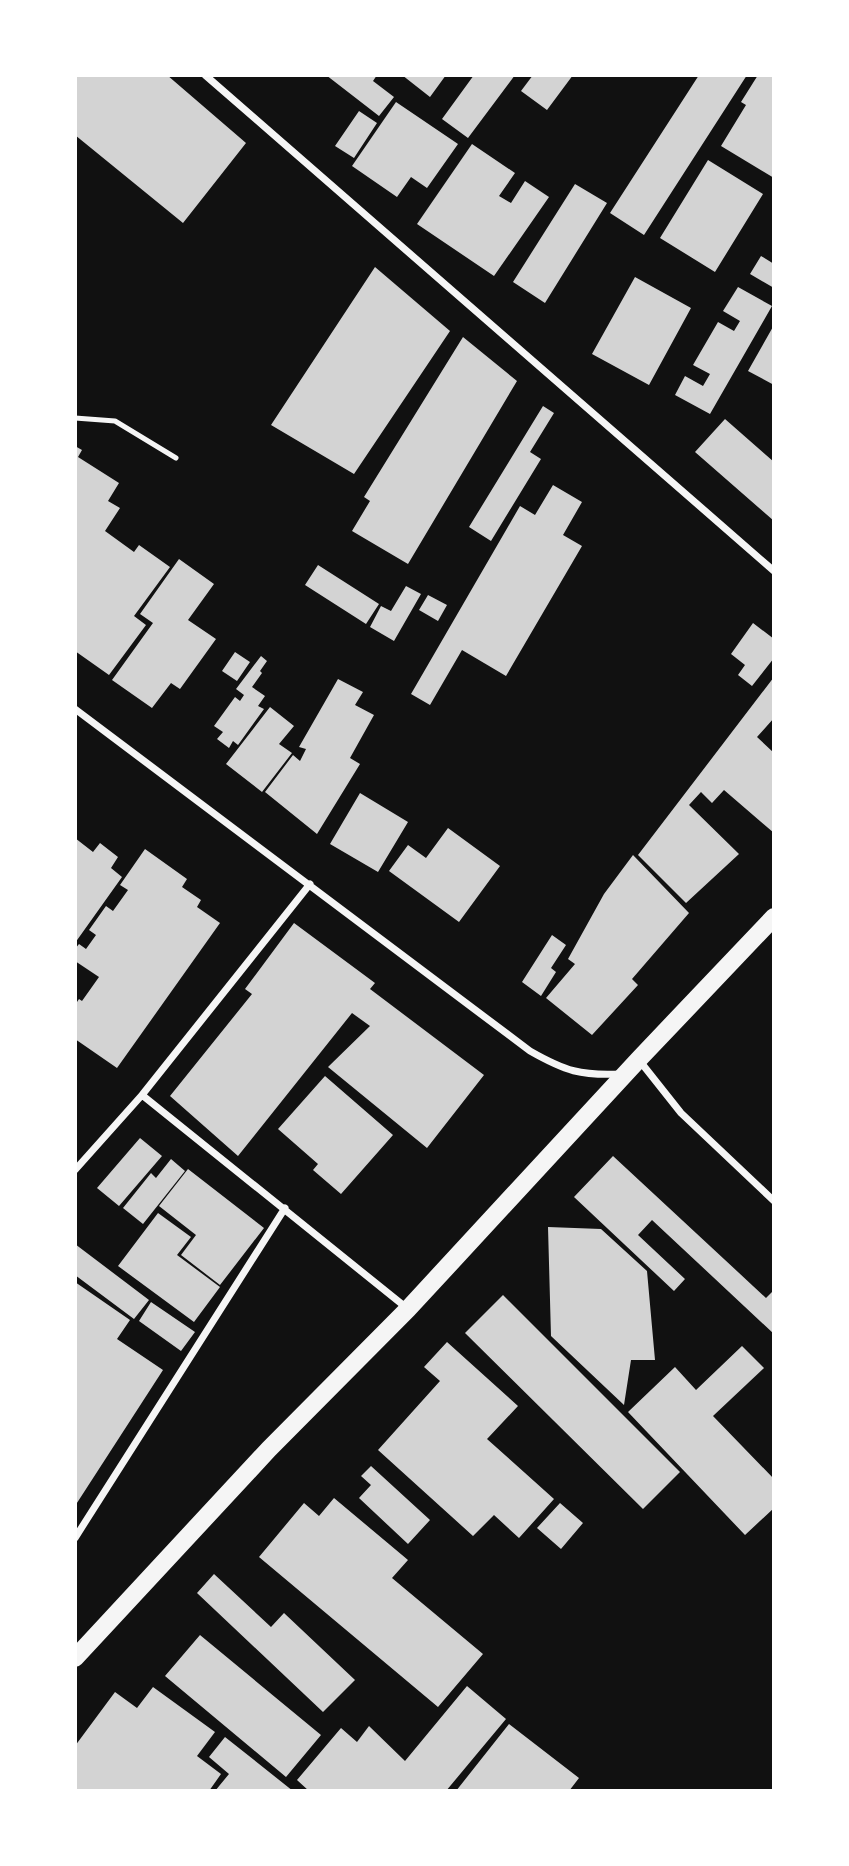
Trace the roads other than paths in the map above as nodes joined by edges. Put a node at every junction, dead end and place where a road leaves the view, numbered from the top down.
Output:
1 (205, 75) edge
2 (75, 418) edge
3 (176, 458) dead end
4 (774, 571) edge
5 (75, 709) edge
6 (310, 884) junction
7 (774, 917) edge
8 (639, 1059) junction
9 (625, 1074) junction
10 (142, 1095) junction
11 (75, 1170) edge
12 (774, 1201) edge
13 (285, 1209) junction
14 (408, 1309) junction
15 (75, 1538) edge
16 (77, 1653) edge

1 - 4 street
2 - 3 lane
5 - 6 street
6 - 9 street
6 - 10 street
7 - 8 main road
8 - 9 main road
8 - 12 street
9 - 14 main road
10 - 11 street
10 - 13 street
13 - 14 street
13 - 15 street
14 - 16 main road

